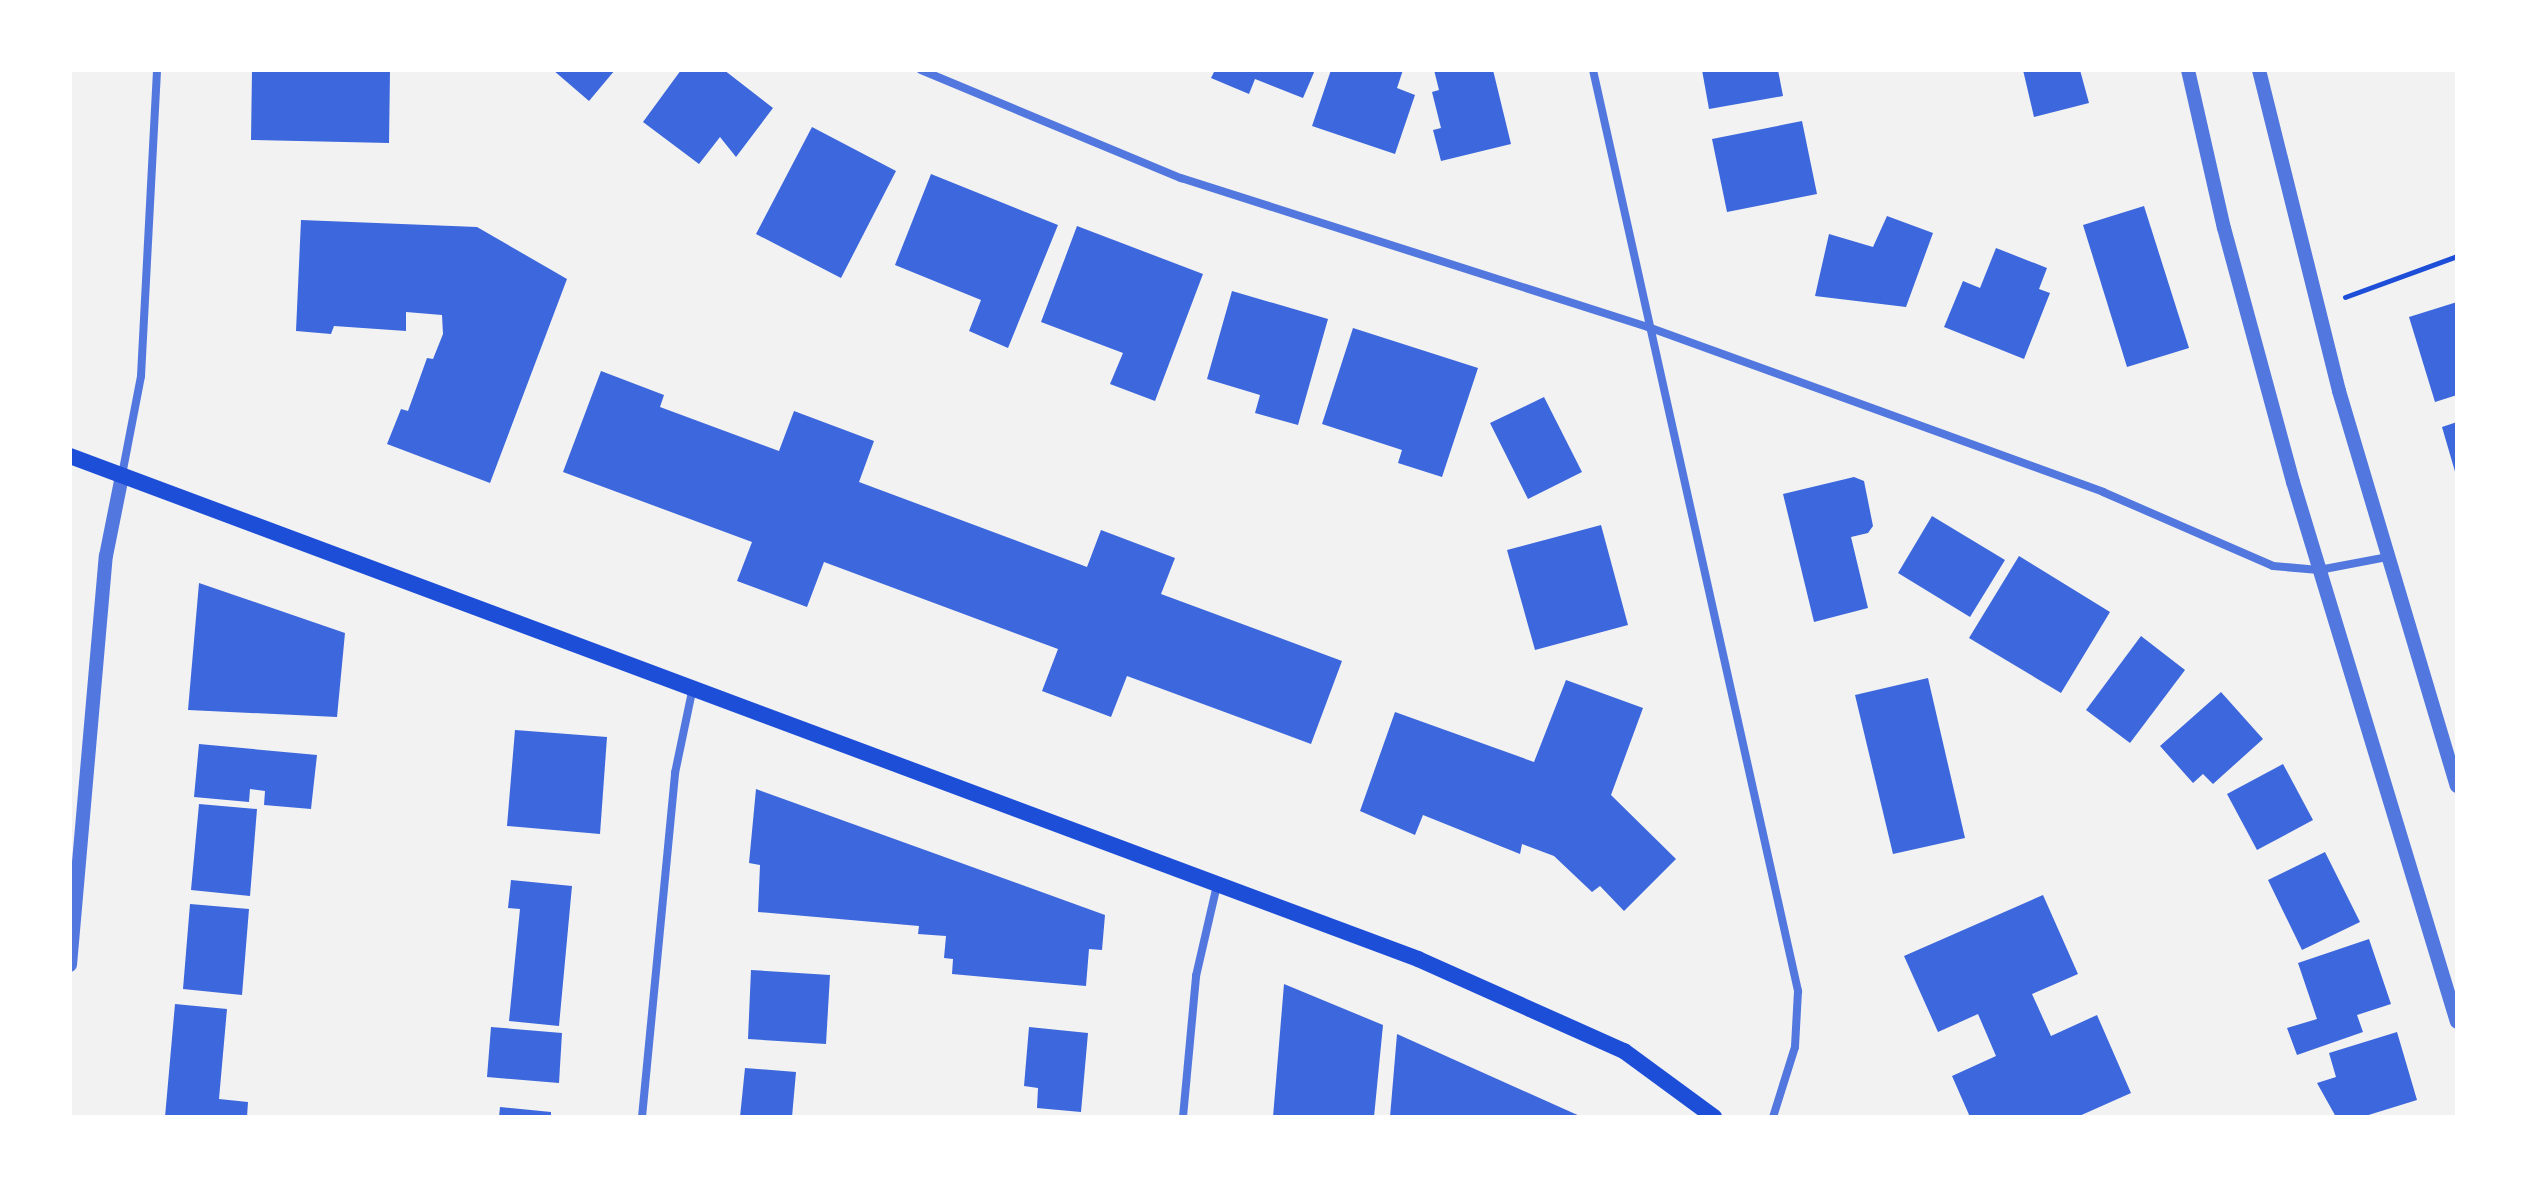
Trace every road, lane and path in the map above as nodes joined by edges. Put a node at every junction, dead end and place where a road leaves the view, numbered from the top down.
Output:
1 (157, 70) edge
2 (921, 70) edge
3 (1593, 70) edge
4 (2188, 70) edge
5 (2259, 70) edge
6 (2457, 256) edge
7 (2340, 299) dead end
8 (1648, 327) junction
9 (70, 456) edge
10 (122, 476) junction
11 (2387, 557) junction
12 (2319, 570) junction
13 (693, 687) junction
14 (2457, 786) edge
15 (1217, 885) junction
16 (70, 965) edge
17 (2457, 1022) edge
18 (642, 1117) edge
19 (1183, 1117) edge
20 (1714, 1117) edge
21 (1773, 1117) edge

1 - 10 street
2 - 8 street
3 - 8 street
4 - 12 street
5 - 11 street
6 - 7 path
8 - 12 street
8 - 21 street
9 - 10 main road
10 - 13 main road
10 - 16 street
11 - 12 street
11 - 14 street
12 - 17 street
13 - 15 main road
13 - 18 street
15 - 19 street
15 - 20 main road

